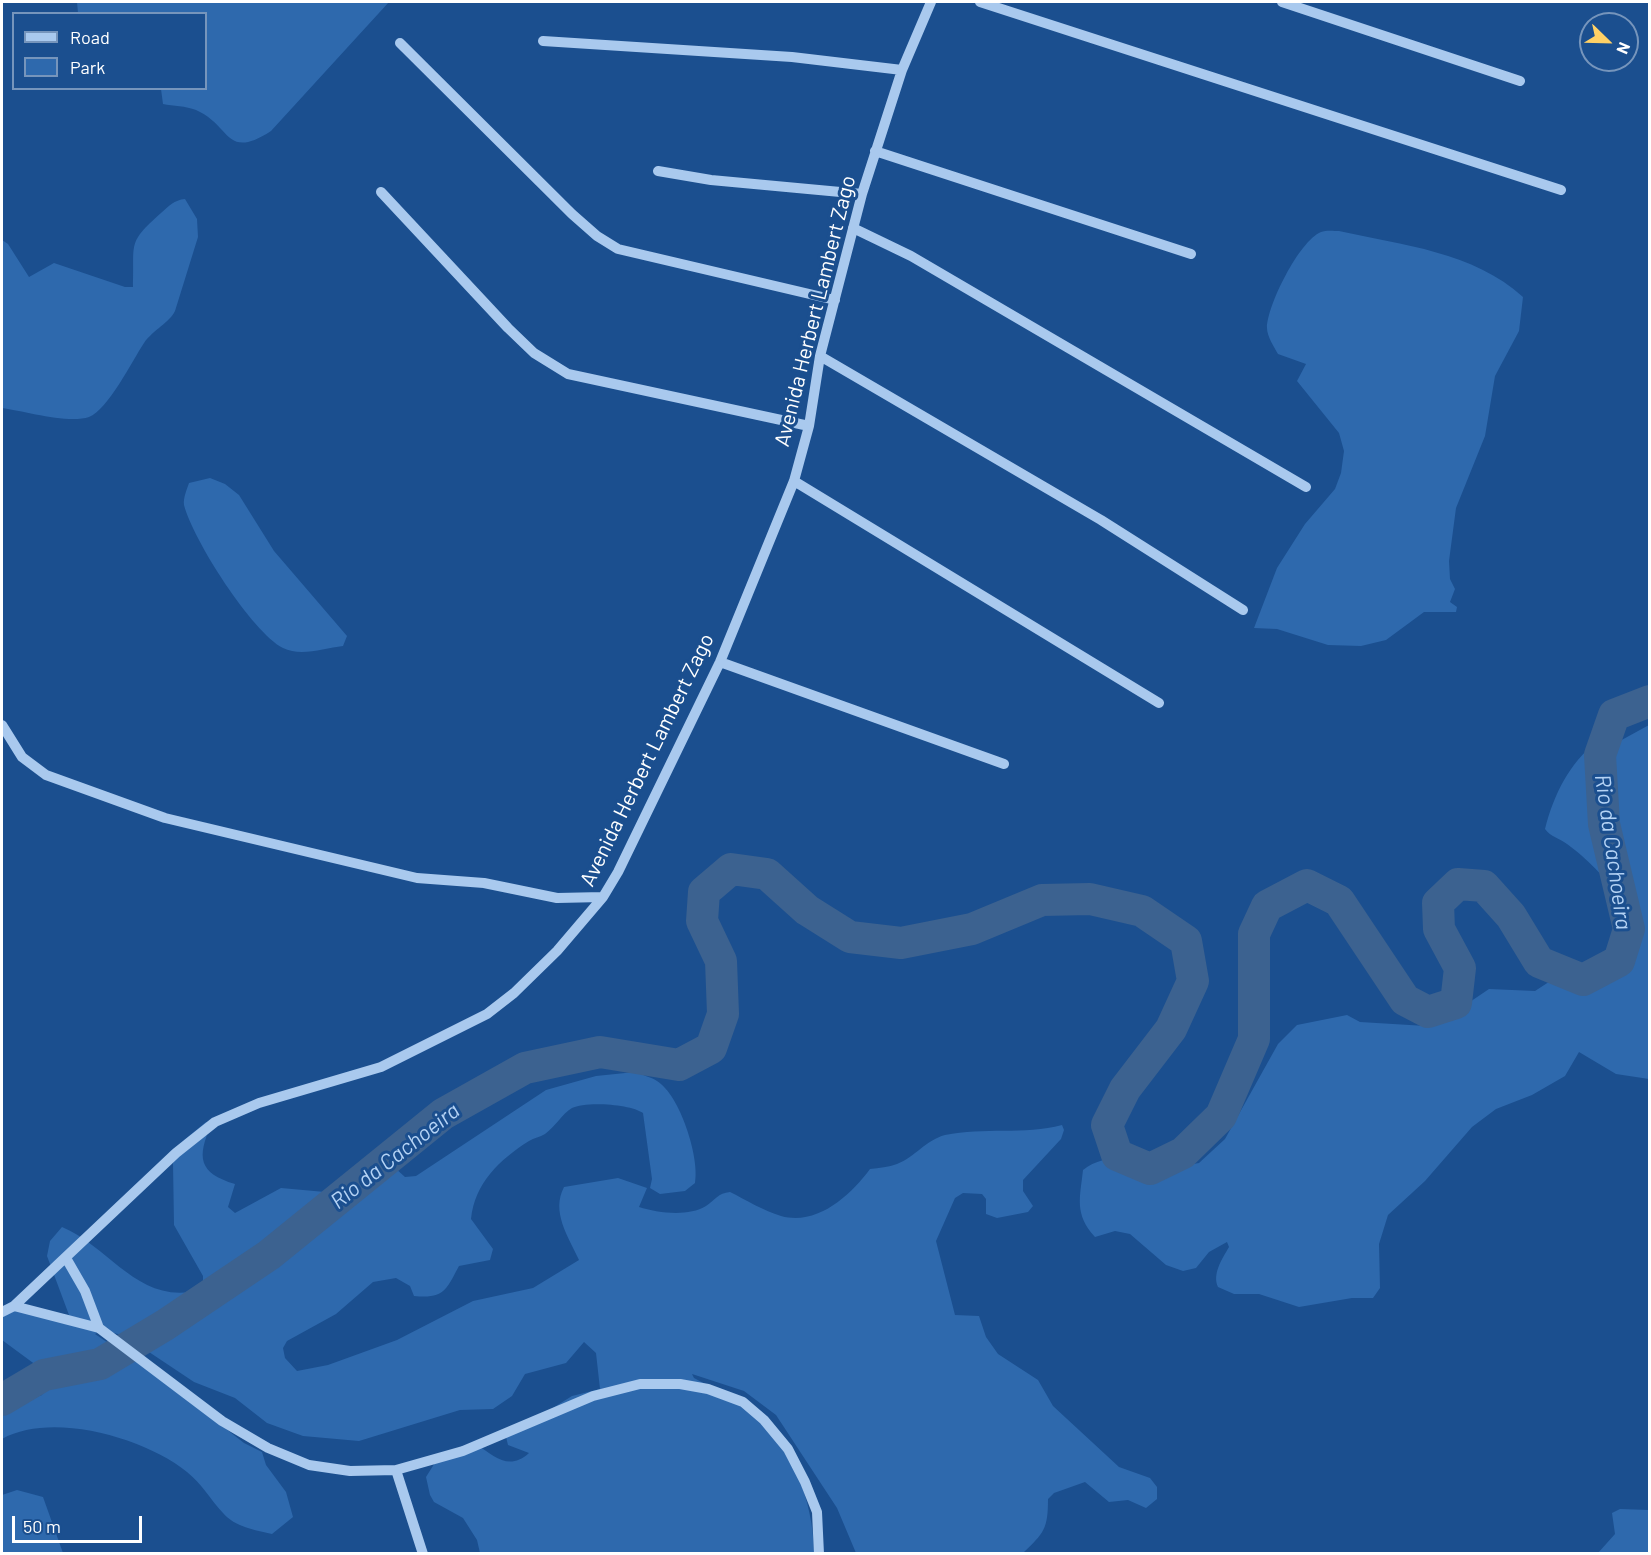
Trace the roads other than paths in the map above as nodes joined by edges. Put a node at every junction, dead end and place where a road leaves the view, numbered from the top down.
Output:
1 (931, 2) edge
2 (980, 2) edge
3 (1282, 2) edge
4 (543, 40) dead end
5 (400, 43) dead end
6 (902, 70) junction
7 (1520, 81) dead end
8 (875, 151) junction
9 (658, 171) dead end
10 (1561, 190) dead end
11 (381, 192) dead end
12 (862, 194) junction
13 (854, 228) junction
14 (1191, 254) dead end
15 (835, 300) junction
16 (820, 356) junction
17 (809, 426) junction
18 (794, 481) junction
19 (1306, 487) dead end
20 (1243, 610) dead end
21 (720, 662) junction
22 (1159, 703) dead end
23 (2, 725) edge
24 (1004, 764) dead end
25 (603, 897) junction
26 (66, 1258) junction
27 (14, 1306) junction
28 (2, 1312) edge
29 (99, 1328) junction
30 (396, 1470) junction
31 (423, 1554) edge
32 (819, 1554) edge

1 - 6 street, Avenida Herbert Lambert Zago
2 - 10 street
3 - 7 street
4 - 6 street
5 - 15 street
6 - 8 street, Avenida Herbert Lambert Zago
8 - 12 street, Avenida Herbert Lambert Zago
8 - 14 street
9 - 12 street
11 - 17 street
12 - 13 street, Avenida Herbert Lambert Zago
13 - 15 street, Avenida Herbert Lambert Zago
13 - 19 street
15 - 16 street, Avenida Herbert Lambert Zago
16 - 17 street, Avenida Herbert Lambert Zago
16 - 20 street
17 - 18 street, Avenida Herbert Lambert Zago
18 - 21 street, Avenida Herbert Lambert Zago
18 - 22 street
21 - 24 street
21 - 25 street, Avenida Herbert Lambert Zago
23 - 25 street
25 - 26 street, Avenida Herbert Lambert Zago
26 - 27 street, Avenida Herbert Lambert Zago
26 - 29 street
27 - 28 street, Avenida Herbert Lambert Zago
27 - 29 street
29 - 30 street
30 - 31 street
30 - 32 street

